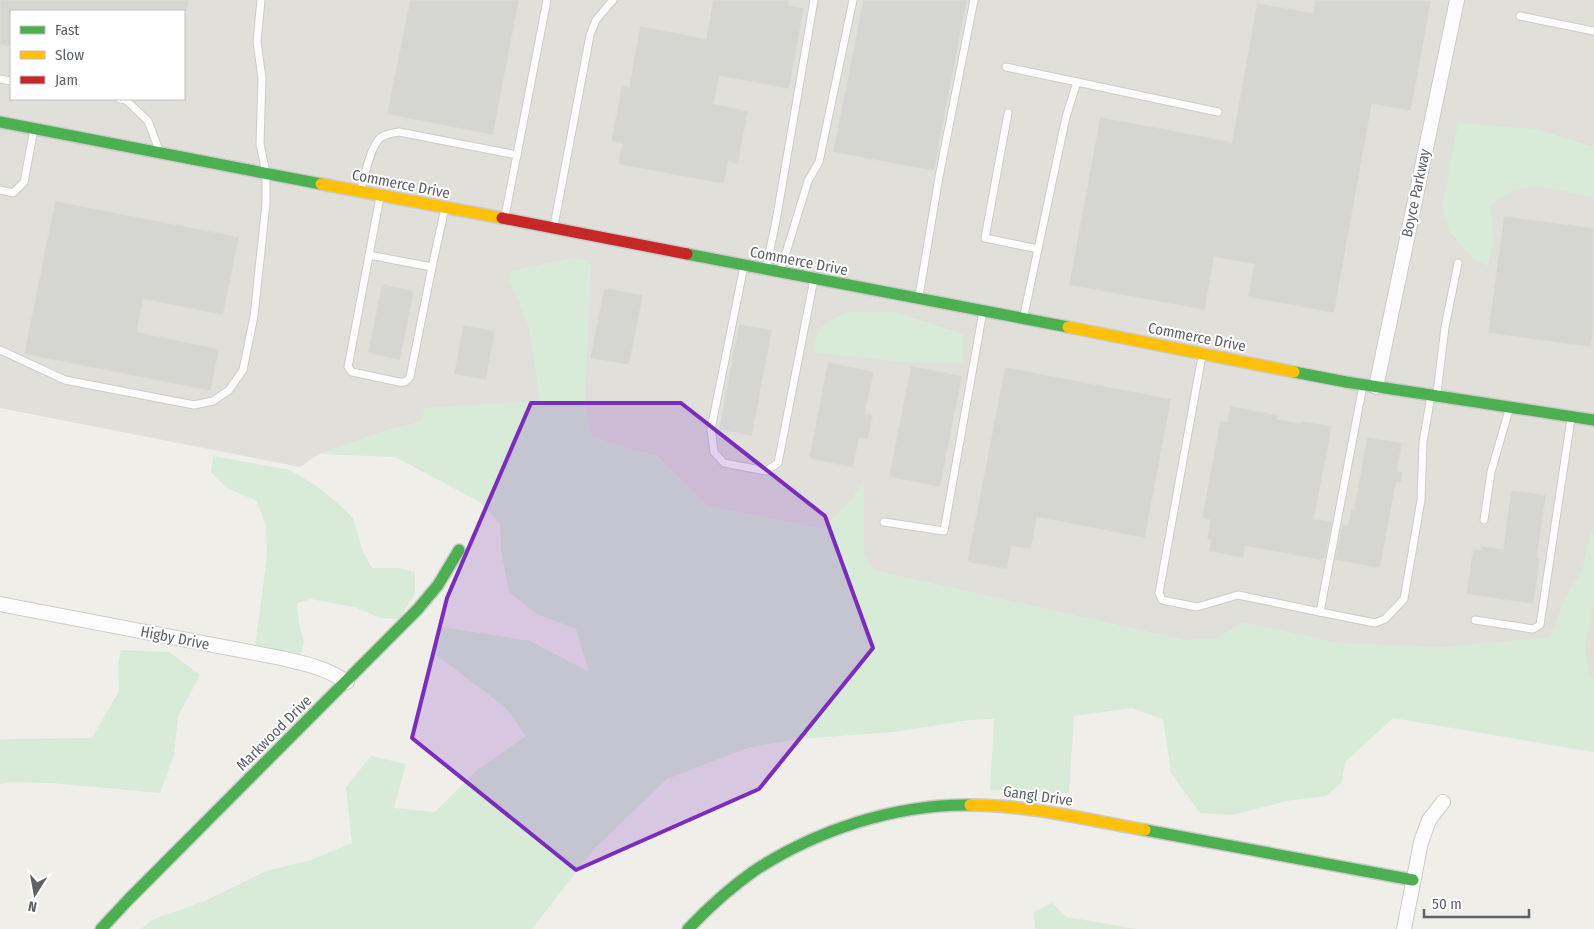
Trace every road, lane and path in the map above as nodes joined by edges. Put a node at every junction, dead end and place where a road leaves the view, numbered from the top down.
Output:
1 (261, 0) edge
2 (547, 0) edge
3 (613, 0) edge
4 (814, 0) edge
5 (853, 0) edge
6 (974, 0) edge
7 (1457, 0) edge
8 (1520, 16) dead end
9 (1594, 31) edge
10 (1006, 67) dead end
11 (1077, 82) junction
12 (126, 100) edge
13 (1218, 112) dead end
14 (1008, 113) dead end
15 (0, 122) edge
16 (34, 129) junction
17 (160, 153) junction
18 (517, 155) junction
19 (266, 173) junction
20 (0, 190) edge
21 (360, 191) junction
22 (380, 195) junction
23 (445, 208) junction
24 (504, 219) junction
25 (554, 229) junction
26 (1038, 250) junction
27 (369, 255) junction
28 (1458, 262) dead end
29 (744, 265) junction
30 (432, 267) junction
31 (766, 269) junction
32 (780, 272) junction
33 (814, 279) junction
34 (919, 299) junction
35 (983, 311) junction
36 (1024, 318) junction
37 (0, 350) edge
38 (1203, 354) junction
39 (1370, 386) junction
40 (1434, 396) junction
41 (1509, 407) junction
42 (1571, 416) junction
43 (1594, 420) edge
44 (1484, 520) dead end
45 (884, 522) dead end
46 (459, 550) dead end
47 (0, 604) edge
48 (1320, 612) junction
49 (1475, 620) dead end
50 (347, 682) junction
51 (1443, 802) dead end
52 (1413, 880) junction
53 (101, 929) edge
54 (688, 929) edge
55 (1404, 929) edge

1 - 19 lane
2 - 18 lane
3 - 25 lane
4 - 31 lane
5 - 32 lane
6 - 34 lane
7 - 39 street, Boyce Parkway
8 - 9 lane
10 - 11 lane
11 - 13 lane
11 - 26 lane
12 - 17 lane
14 - 26 lane
15 - 16 street, Commerce Drive
16 - 17 street, Commerce Drive
16 - 20 lane
17 - 19 street, Commerce Drive
18 - 21 lane
18 - 24 lane
19 - 21 street, Commerce Drive
19 - 37 lane
21 - 22 street, Commerce Drive
22 - 23 street, Commerce Drive
22 - 27 lane
23 - 24 street, Commerce Drive
23 - 30 lane
24 - 25 street, Commerce Drive
25 - 29 street, Commerce Drive
26 - 36 lane
27 - 30 lane
27 - 30 lane
28 - 40 lane
29 - 31 street, Commerce Drive
29 - 33 lane
31 - 32 street, Commerce Drive
32 - 33 street, Commerce Drive
33 - 34 street, Commerce Drive
34 - 35 street, Commerce Drive
35 - 36 street, Commerce Drive
35 - 45 lane
36 - 38 street, Commerce Drive
38 - 39 street, Commerce Drive
38 - 48 lane
39 - 40 street, Commerce Drive
39 - 48 lane
40 - 41 street, Commerce Drive
40 - 48 lane
41 - 42 street, Commerce Drive
41 - 44 lane
42 - 43 street, Commerce Drive
42 - 49 lane
46 - 50 street, Markwood Drive
47 - 50 street, Higby Drive
50 - 53 street, Markwood Drive
51 - 52 street
52 - 54 street, Gangl Drive
52 - 55 street

